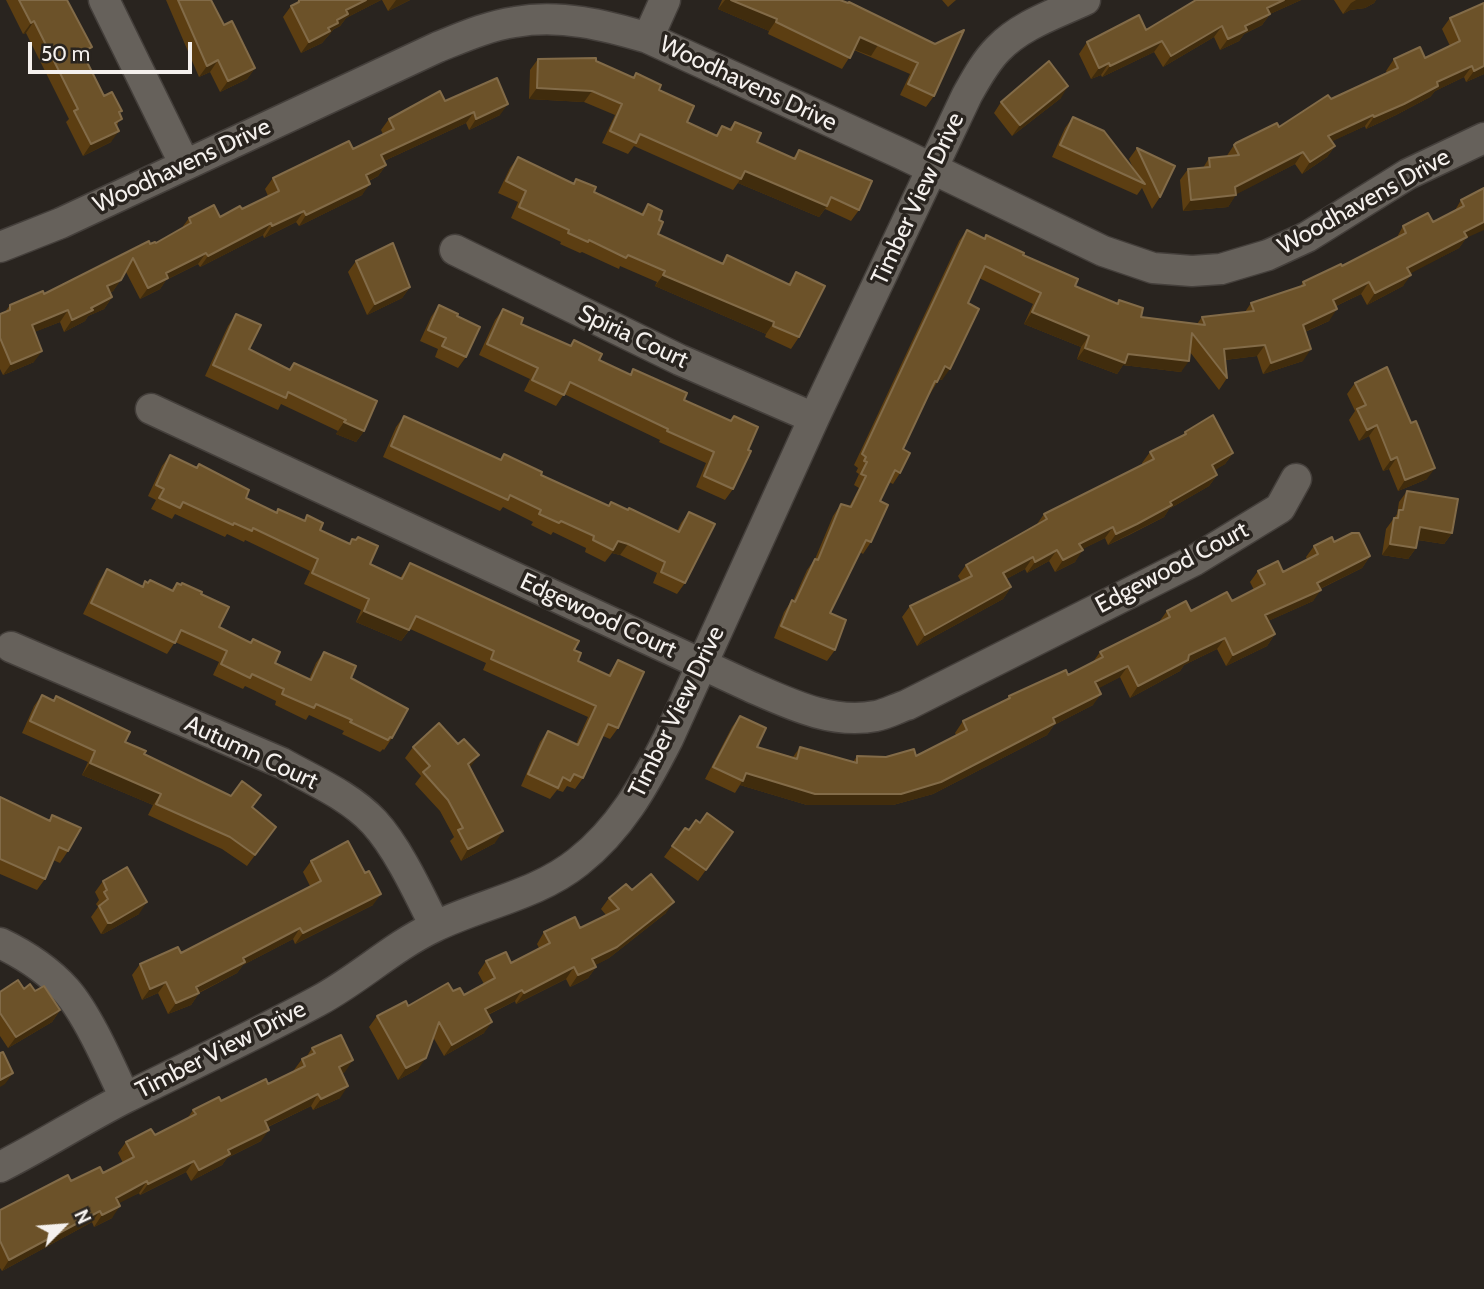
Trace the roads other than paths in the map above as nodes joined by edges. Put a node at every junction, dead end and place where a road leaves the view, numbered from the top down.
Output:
1 (103, 0) edge
2 (665, 0) edge
3 (1085, 0) edge
4 (648, 38) junction
5 (1484, 138) edge
6 (185, 165) junction
7 (932, 169) junction
8 (0, 247) edge
9 (455, 250) dead end
10 (151, 408) dead end
11 (814, 418) junction
12 (1296, 479) dead end
13 (11, 648) dead end
14 (702, 664) junction
15 (435, 926) junction
16 (0, 943) edge
17 (125, 1098) junction
18 (0, 1167) edge

1 - 6 street
2 - 4 street
3 - 7 street, Timber View Drive
4 - 6 street, Woodhavens Drive
4 - 7 street, Woodhavens Drive
5 - 7 street, Woodhavens Drive
6 - 8 street, Woodhavens Drive
7 - 11 street, Timber View Drive
9 - 11 street, Spiria Court
10 - 14 street, Edgewood Court
11 - 14 street, Timber View Drive
12 - 14 street, Edgewood Court
13 - 15 street, Autumn Court
14 - 15 street, Timber View Drive
15 - 17 street, Timber View Drive
16 - 17 street
17 - 18 street, Timber View Drive

